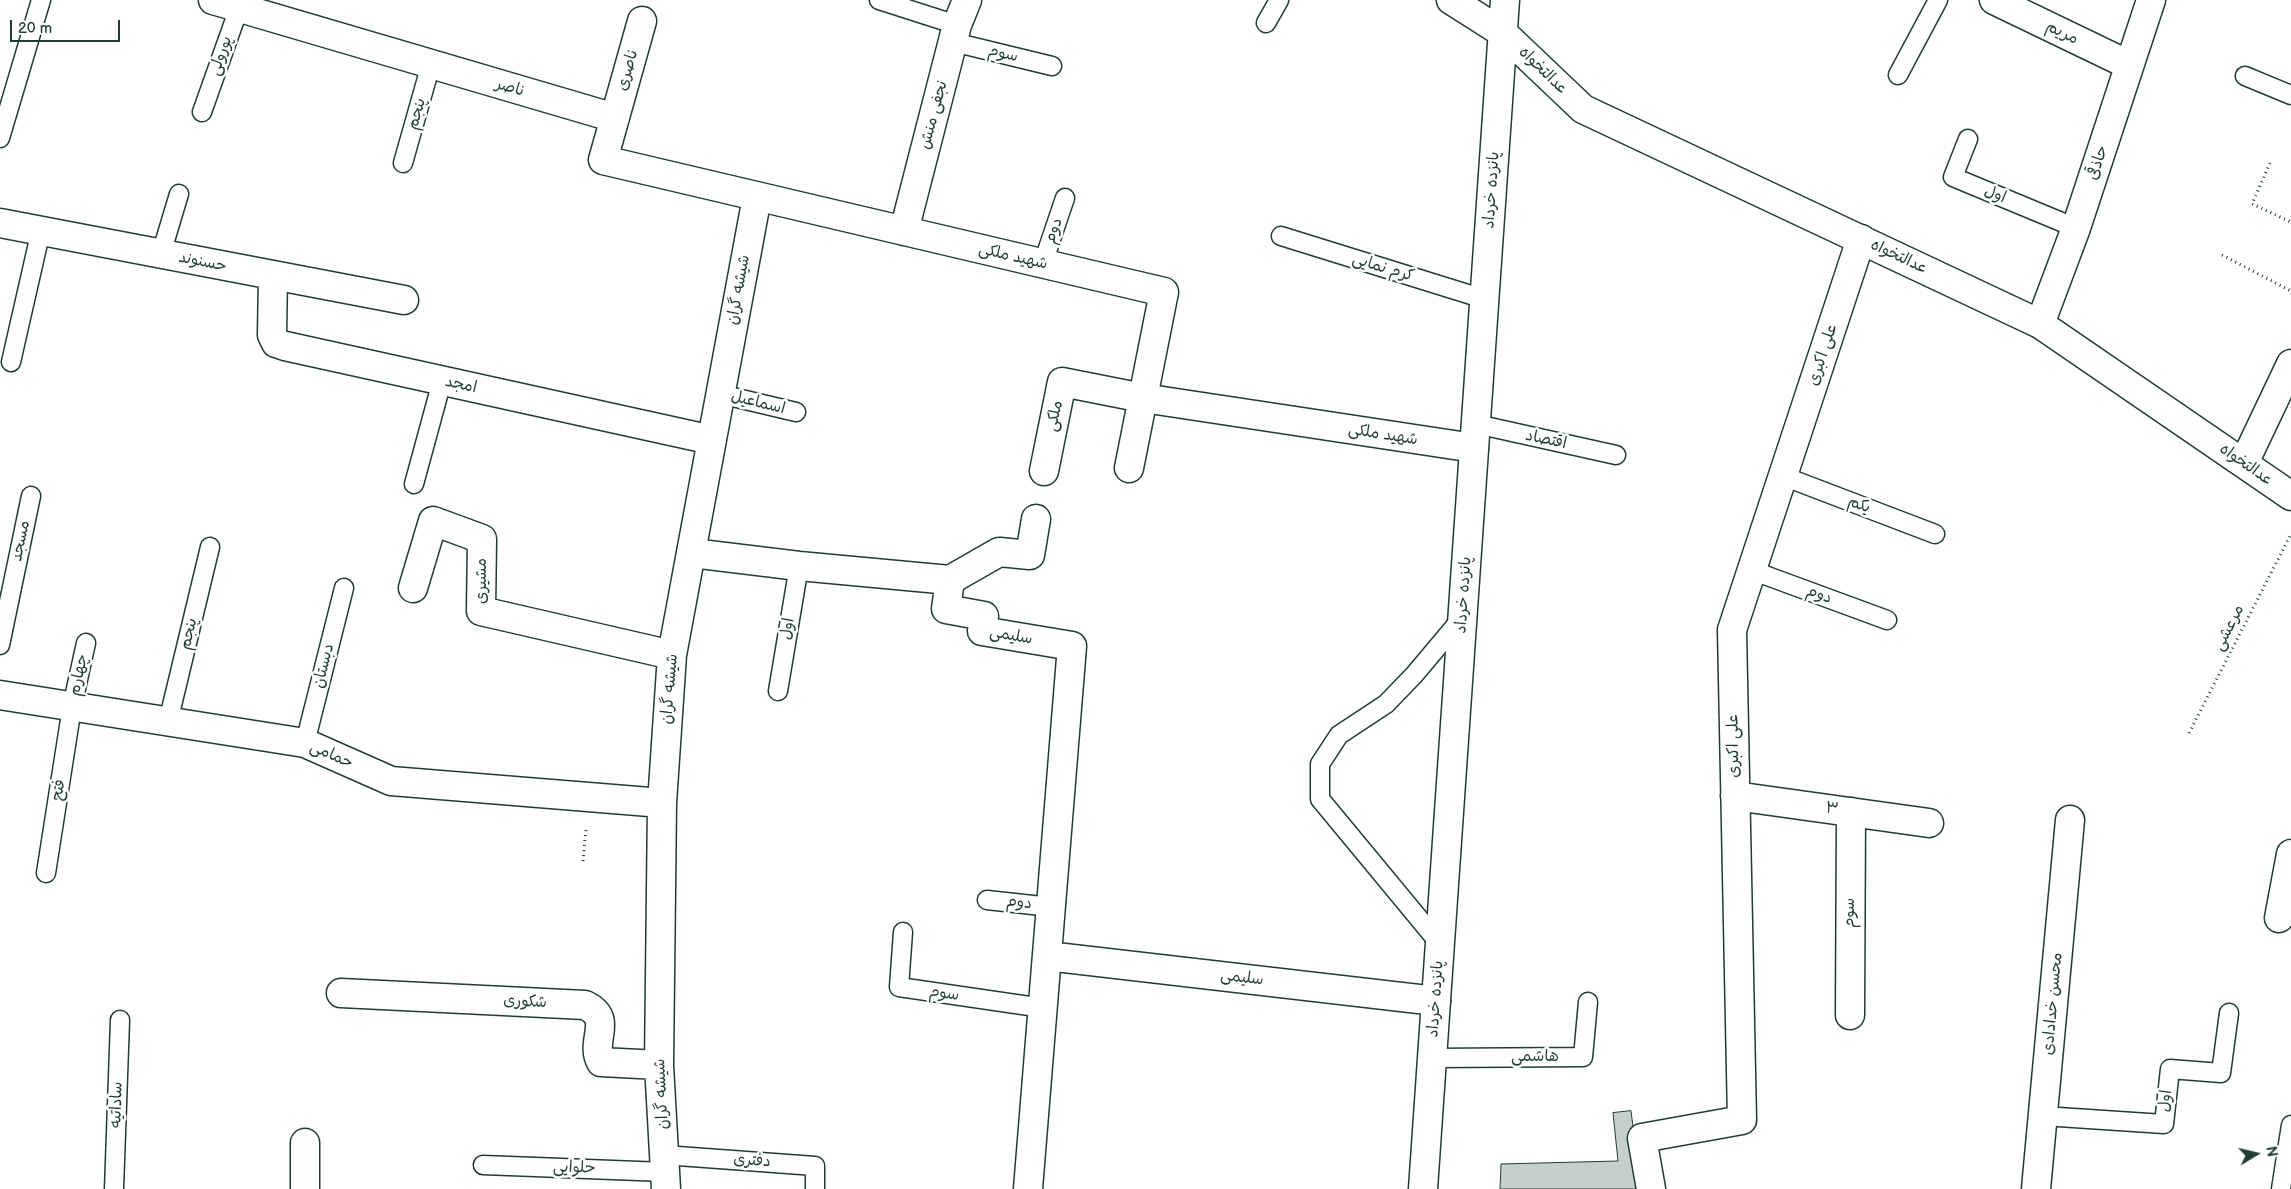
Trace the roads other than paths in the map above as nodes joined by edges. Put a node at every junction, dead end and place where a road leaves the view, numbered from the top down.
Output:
1 (41, 0) edge
2 (213, 0) edge
3 (879, 0) edge
4 (967, 0) edge
5 (1279, 0) edge
6 (1451, 0) edge
7 (1505, 0) edge
8 (1938, 0) edge
9 (1994, 0) edge
10 (2151, 0) edge
11 (240, 4) edge
12 (642, 21) dead end
13 (1266, 23) dead end
14 (1503, 33) junction
15 (955, 34) junction
16 (431, 64) junction
17 (2129, 65) junction
18 (1052, 66) dead end
19 (1898, 75) dead end
20 (2245, 76) dead end
21 (2291, 95) edge
22 (202, 112) dead end
23 (615, 118) junction
24 (0, 138) edge
25 (1968, 139) dead end
26 (403, 164) dead end
27 (179, 194) dead end
28 (757, 197) junction
29 (1065, 198) dead end
30 (0, 222) edge
31 (2076, 228) junction
32 (41, 230) junction
33 (904, 231) junction
34 (1281, 236) dead end
35 (1861, 239) junction
36 (161, 254) junction
37 (1043, 263) junction
38 (273, 275) junction
39 (1484, 299) junction
40 (404, 300) dead end
41 (2040, 324) junction
42 (11, 362) dead end
43 (2291, 364) edge
44 (442, 381) junction
45 (720, 394) junction
46 (1143, 398) junction
47 (796, 412) dead end
48 (1475, 436) junction
49 (712, 440) junction
50 (1616, 455) dead end
51 (2244, 463) junction
52 (1129, 468) dead end
53 (1044, 470) dead end
54 (1782, 476) junction
55 (414, 484) dead end
56 (31, 496) dead end
57 (2291, 496) edge
58 (1036, 519) dead end
59 (1935, 534) dead end
60 (210, 547) dead end
61 (692, 553) junction
62 (798, 566) junction
63 (1752, 570) junction
64 (950, 580) junction
65 (344, 588) dead end
66 (413, 588) dead end
67 (1463, 618) junction
68 (1887, 620) dead end
69 (86, 642) dead end
70 (0, 645) edge
71 (672, 655) junction
72 (778, 691) dead end
73 (0, 695) edge
74 (72, 706) junction
75 (168, 722) junction
76 (305, 743) junction
77 (1735, 796) junction
78 (662, 803) junction
79 (1851, 812) junction
80 (2070, 820) dead end
81 (1929, 822) dead end
82 (2291, 854) edge
83 (46, 873) dead end
84 (987, 900) dead end
85 (1051, 907) junction
86 (2279, 918) dead end
87 (902, 932) dead end
88 (1440, 944) junction
89 (1047, 956) junction
90 (341, 993) dead end
91 (1436, 1001) junction
92 (1588, 1002) dead end
93 (1043, 1008) junction
94 (2229, 1013) dead end
95 (1850, 1015) dead end
96 (120, 1020) dead end
97 (1432, 1058) junction
98 (660, 1065) junction
99 (2043, 1116) junction
100 (2291, 1125) edge
101 (305, 1143) dead end
102 (483, 1165) dead end
103 (665, 1172) edge
104 (114, 1189) edge
105 (305, 1189) edge
106 (815, 1189) edge
107 (1028, 1189) edge
108 (1423, 1189) edge
109 (1651, 1189) edge
110 (2036, 1189) edge
111 (2281, 1189) edge

1 - 24 lane
2 - 11 street, ناصر
3 - 15 lane, سوم
4 - 15 street, نجفی منش
5 - 13 lane
6 - 14 street, عدالتخواه
7 - 14 street, پانزده خرداد
8 - 19 lane
9 - 17 street, مریم
10 - 17 street, حاذقی
11 - 16 street, ناصر
11 - 22 lane, پورولی
12 - 23 street, ناصری
14 - 35 street, عدالتخواه
14 - 39 street, پانزده خرداد
15 - 18 lane, سوم
15 - 33 street, نجفی منش
16 - 23 street, ناصر
16 - 26 lane, پنجم
17 - 31 street, حاذقی
20 - 21 lane
23 - 28 street
25 - 31 lane, اول
27 - 36 lane
28 - 33 street, شهید ملکی
28 - 45 street, شیشه گران
29 - 37 lane, دوم
30 - 32 street, حسنوند
31 - 41 street, حاذقی
32 - 36 street, حسنوند
32 - 42 lane
33 - 37 street, شهید ملکی
34 - 39 lane, کرم نمایی
35 - 41 street, عدالتخواه
35 - 54 street, علی اکبری
36 - 38 street, حسنوند
37 - 46 street, شهید ملکی
38 - 40 street, حسنوند
38 - 44 street, امجد
39 - 48 street, پانزده خرداد
41 - 51 street, عدالتخواه
43 - 51 street
44 - 49 street, امجد
44 - 55 lane
45 - 47 lane, اسماعیل
45 - 49 street, شیشه گران
46 - 48 street, شهید ملکی
46 - 52 street, شهید ملکی
46 - 53 street, ملکی
48 - 50 lane, اقتصاد
48 - 67 street, پانزده خرداد
49 - 61 street, شیشه گران
51 - 57 street, عدالتخواه
54 - 59 lane, یکم
54 - 63 street, علی اکبری
56 - 70 lane, مسجد
58 - 64 street
60 - 75 lane, پنجم
61 - 62 street
61 - 71 street, شیشه گران
62 - 64 street
62 - 72 lane, اول
63 - 68 lane, دوم
63 - 77 street, علی اکبری
64 - 85 street, سلیمی
65 - 76 lane, دبستان
66 - 71 street, مشیری
67 - 88 street, پانزده خرداد
67 - 88 lane
69 - 74 lane, چهارم
71 - 78 street, شیشه گران
73 - 74 street, حمامی
74 - 75 street, حمامی
74 - 83 lane, فتح
75 - 76 street, حمامی
76 - 78 street, حمامی
77 - 79 street, ۳
77 - 109 street, علی اکبری
78 - 98 street, شیشه گران
79 - 81 street, ۳
79 - 95 street, سوم
80 - 99 street, محسن خدادادی
82 - 86 street
84 - 85 lane, دوم
85 - 89 street, سلیمی
87 - 93 lane, سوم
88 - 91 street, پانزده خرداد
89 - 91 street, سلیمی
89 - 93 street, سلیمی
90 - 98 street, شکوری
91 - 97 street, پانزده خرداد
92 - 97 lane, هاشمی
93 - 107 street, سلیمی
94 - 99 lane, اول
96 - 104 lane, ساداتیه
97 - 108 street, پانزده خرداد
98 - 103 street, شیشه گران
99 - 110 street, محسن خدادادی
100 - 111 lane
101 - 105 street
102 - 103 lane, حلوایی
103 - 106 lane, دفتری

